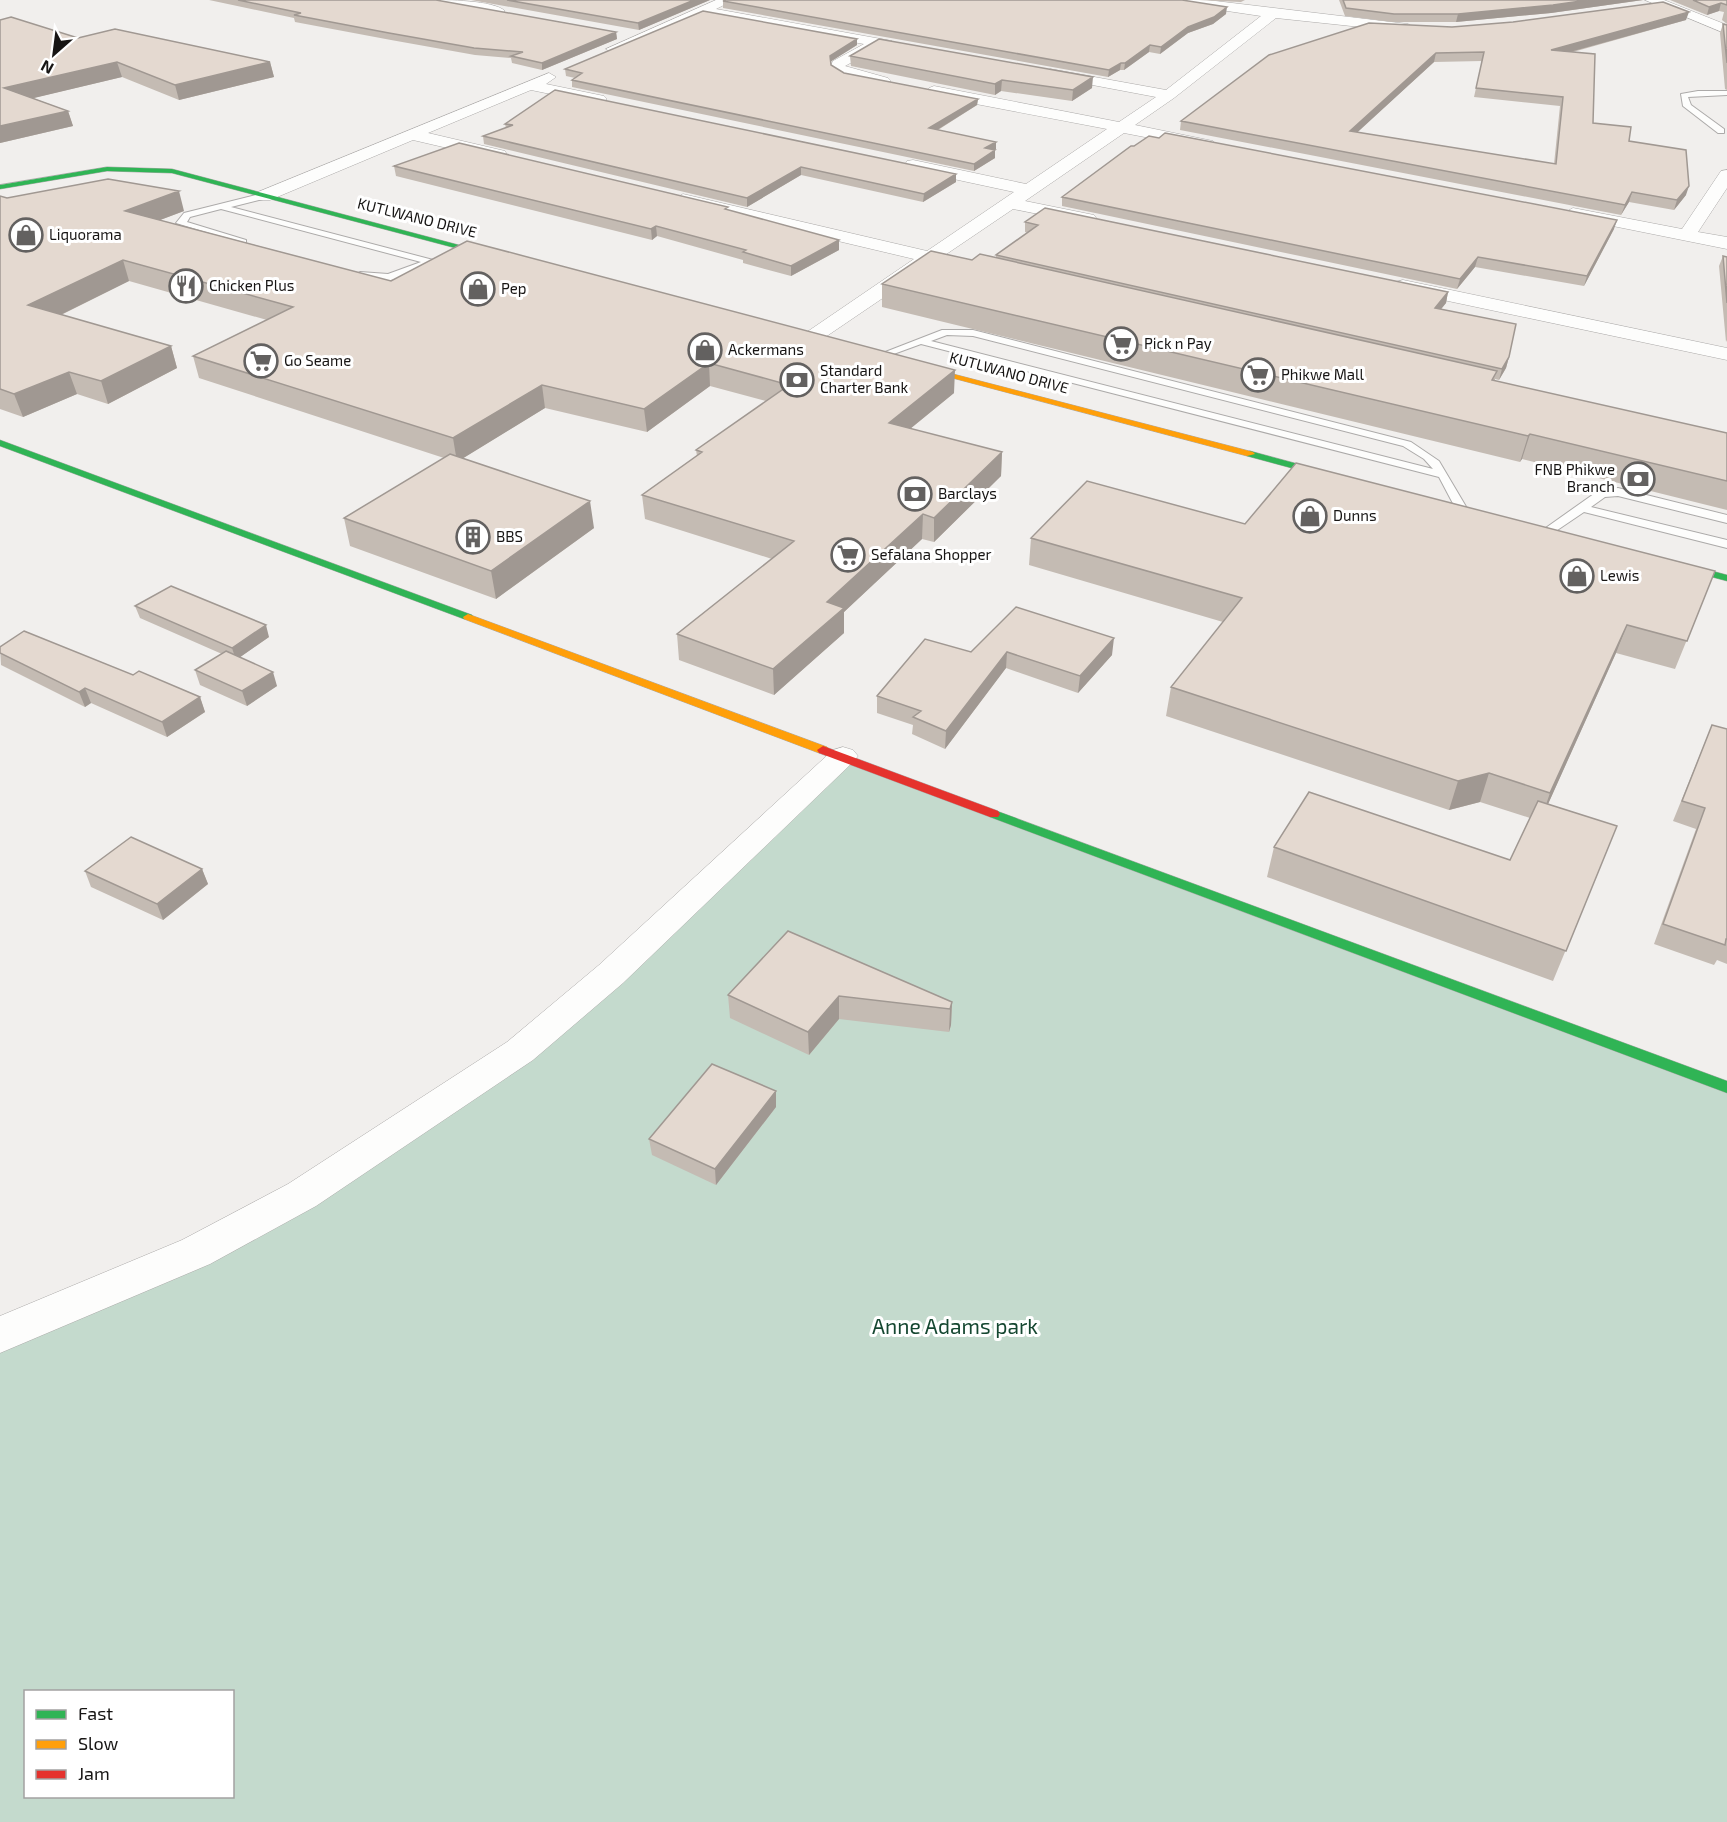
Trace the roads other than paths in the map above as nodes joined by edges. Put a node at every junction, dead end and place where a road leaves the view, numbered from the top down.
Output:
1 (436, 0) edge
2 (727, 0) edge
3 (1180, 0) edge
4 (1651, 4) edge
5 (702, 11) junction
6 (516, 14) edge
7 (1273, 14) junction
8 (1422, 29) edge
9 (1727, 30) edge
10 (619, 33) edge
11 (642, 37) junction
12 (878, 42) junction
13 (901, 47) edge
14 (601, 55) edge
15 (1030, 70) edge
16 (560, 72) dead end
17 (894, 83) edge
18 (530, 85) junction
19 (917, 87) edge
20 (1727, 93) edge
21 (1169, 95) junction
22 (611, 102) edge
23 (1121, 128) junction
24 (1721, 131) dead end
25 (410, 134) junction
26 (1225, 147) edge
27 (514, 159) edge
28 (902, 163) edge
29 (1727, 175) edge
30 (0, 186) edge
31 (1029, 190) junction
32 (664, 195) edge
33 (264, 196) junction
34 (1011, 202) junction
35 (221, 207) junction
36 (1560, 211) edge
37 (1103, 222) edge
38 (1687, 235) junction
39 (1727, 243) edge
40 (250, 244) edge
41 (463, 247) junction
42 (438, 258) junction
43 (930, 258) junction
44 (510, 259) edge
45 (988, 271) edge
46 (353, 273) edge
47 (1380, 281) edge
48 (805, 336) joint
49 (920, 341) junction
50 (834, 344) edge
51 (874, 354) joint
52 (1727, 354) edge
53 (0, 442) edge
54 (1444, 475) junction
55 (1348, 480) edge
56 (1439, 504) edge
57 (1582, 508) junction
58 (1467, 512) joint
59 (1727, 519) edge
60 (1541, 530) joint
61 (1569, 537) edge
62 (1727, 544) edge
63 (1659, 560) edge
64 (1727, 578) edge
65 (843, 756) junction
66 (1727, 1087) edge
67 (0, 1335) edge

1 - 6 street
2 - 5 street
3 - 7 street
4 - 9 street
5 - 11 street
5 - 12 street
7 - 8 street
7 - 21 street
10 - 11 street
11 - 14 street
12 - 13 street
12 - 17 street
15 - 21 street
16 - 18 street
18 - 22 street
18 - 25 street
19 - 23 street
20 - 24 lane
21 - 23 street
23 - 26 street
23 - 31 street
25 - 27 street
25 - 33 street
28 - 31 street
29 - 38 street
30 - 33 street, KUTLWANO DRIVE
31 - 34 street
32 - 43 street
33 - 35 lane
33 - 41 street, KUTLWANO DRIVE
34 - 37 street
34 - 43 street
35 - 40 lane
35 - 42 lane
36 - 38 street
38 - 39 street
41 - 42 lane
41 - 44 street, KUTLWANO DRIVE
42 - 46 lane
43 - 45 street
43 - 48 street
47 - 52 street
48 - 50 street
49 - 51 lane
49 - 54 lane
49 - 54 lane
51 - 55 street, KUTLWANO DRIVE
53 - 65 street
54 - 58 lane
56 - 58 street
57 - 59 lane
57 - 60 lane
57 - 62 lane
60 - 61 street
63 - 64 street
65 - 66 street
65 - 67 street

